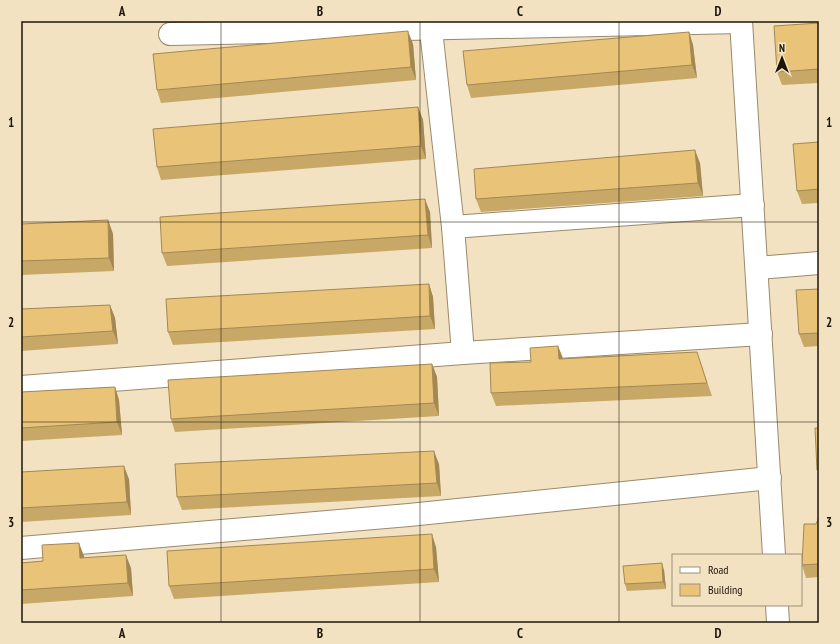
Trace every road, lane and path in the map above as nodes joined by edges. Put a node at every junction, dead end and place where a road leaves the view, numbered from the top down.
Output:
1 (741, 21) edge
2 (431, 25) edge
3 (170, 34) dead end
4 (753, 205) junction
5 (453, 227) junction
6 (819, 263) edge
7 (757, 268) junction
8 (761, 334) junction
9 (463, 353) junction
10 (21, 387) edge
11 (770, 478) junction
12 (21, 548) edge
13 (774, 554) edge
14 (777, 606) edge
15 (778, 623) edge

1 - 2 street
1 - 4 street
2 - 3 street
2 - 5 street
4 - 5 street
4 - 7 street
5 - 9 street
6 - 7 street
7 - 8 street
8 - 9 street
8 - 11 street
9 - 10 street
11 - 12 street
11 - 13 street
14 - 15 street

